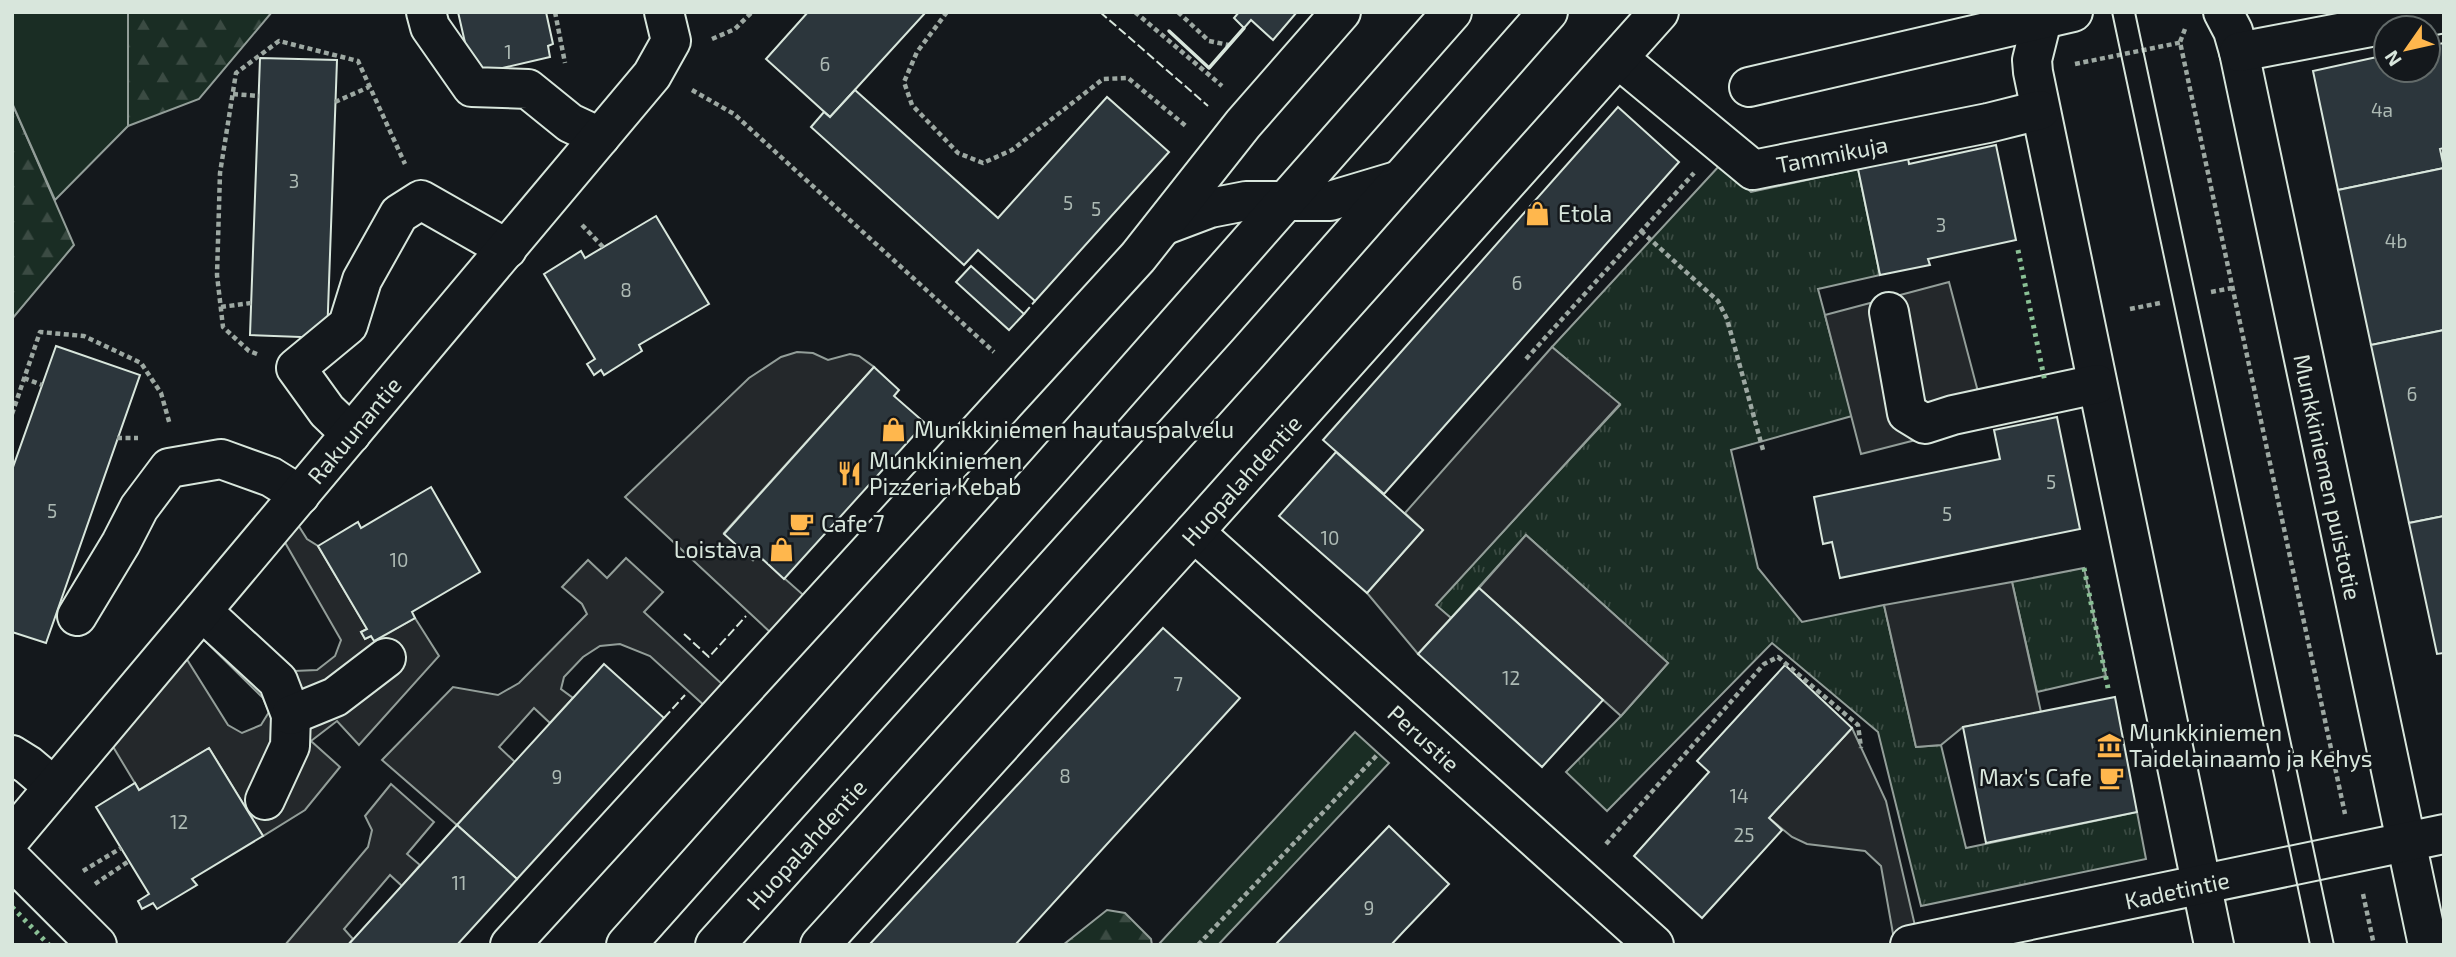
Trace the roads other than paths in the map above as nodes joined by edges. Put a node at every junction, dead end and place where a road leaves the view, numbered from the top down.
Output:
1 (426, 12) edge
2 (664, 12) edge
3 (1341, 12) edge
4 (1452, 12) edge
5 (1548, 12) edge
6 (1659, 12) edge
7 (2444, 13) edge
8 (2053, 14) edge
9 (2231, 32) edge
10 (1619, 59) junction
11 (1749, 87) dead end
12 (2040, 110) junction
13 (600, 137) junction
14 (1399, 180) junction
15 (1283, 202) junction
16 (1163, 226) junction
17 (507, 248) junction
18 (1889, 312) dead end
19 (2097, 384) junction
20 (351, 434) junction
21 (300, 495) junction
22 (1194, 532) junction
23 (202, 611) junction
24 (77, 616) dead end
25 (386, 658) dead end
26 (291, 715) junction
27 (12, 755) edge
28 (54, 787) junction
29 (265, 800) dead end
30 (2444, 834) edge
31 (12, 837) edge
32 (2406, 841) junction
33 (12, 860) edge
34 (2201, 884) junction
35 (97, 945) edge
36 (510, 945) edge
37 (626, 945) edge
38 (716, 945) edge
39 (820, 945) edge
40 (1654, 945) edge
41 (1910, 945) edge
42 (2214, 945) edge
43 (2428, 945) edge

1 - 13 street
2 - 13 street, Rakuunantie
3 - 16 street
4 - 15 street
5 - 14 street, Huopalahdentie
6 - 10 street, Huopalahdentie
7 - 9 street
8 - 11 street
8 - 12 street
9 - 32 street, Munkkiniemen puistotie
10 - 12 street, Tammikuja
10 - 22 street, Huopalahdentie
12 - 19 street
13 - 17 street, Rakuunantie
14 - 15 street
14 - 38 street, Huopalahdentie
15 - 16 street
15 - 37 street
16 - 36 street
17 - 20 street, Rakuunantie
17 - 20 street
18 - 19 street
19 - 34 street
20 - 21 street, Rakuunantie
21 - 23 street, Rakuunantie
21 - 24 street
22 - 39 street, Huopalahdentie
22 - 40 street, Perustie
23 - 26 street
23 - 28 street, Rakuunantie
25 - 26 street
26 - 29 street
27 - 28 street
28 - 31 street, Rakuunantie
30 - 32 street, Kadetintie
32 - 34 street, Kadetintie
32 - 43 street, Munkkiniemen puistotie
33 - 35 street
34 - 41 street, Kadetintie
34 - 42 street

